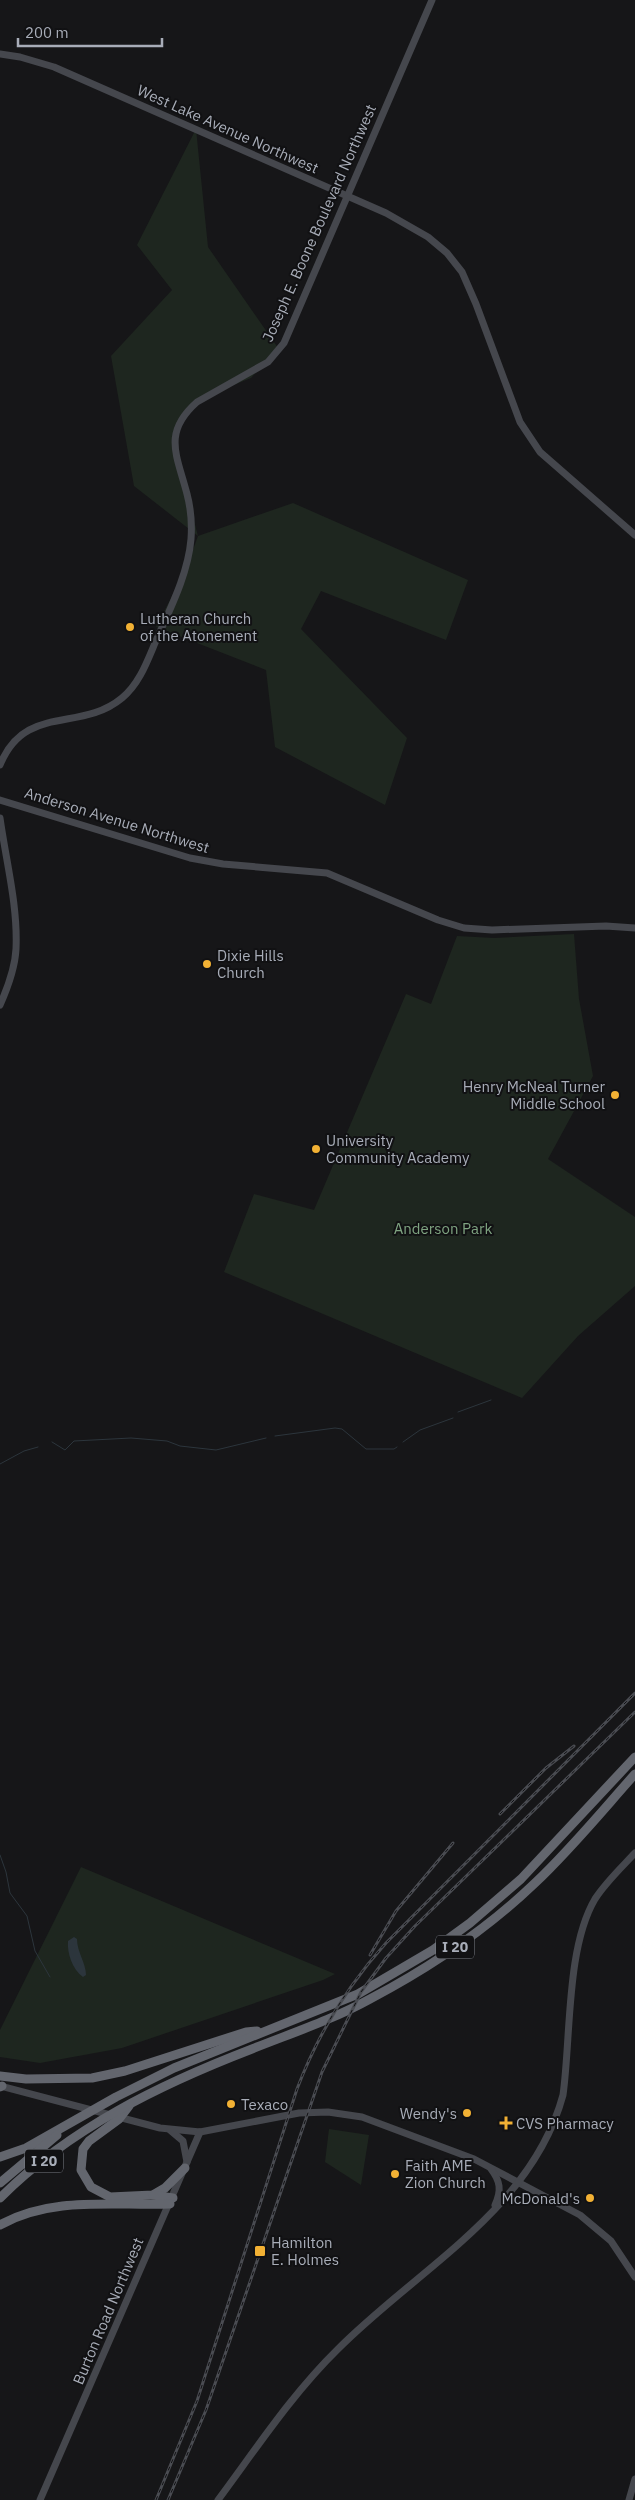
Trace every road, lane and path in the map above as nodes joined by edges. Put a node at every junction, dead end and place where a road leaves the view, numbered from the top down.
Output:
1 (432, 0) edge
2 (0, 54) edge
3 (347, 197) junction
4 (635, 535) edge
5 (0, 765) edge
6 (0, 800) edge
7 (0, 818) edge
8 (635, 928) edge
9 (0, 1005) edge
10 (635, 1758) edge
11 (635, 1774) edge
12 (635, 1853) edge
13 (269, 2029) junction
14 (0, 2076) edge
15 (1, 2086) edge
16 (134, 2101) junction
17 (74, 2122) junction
18 (170, 2130) junction
19 (200, 2132) junction
20 (0, 2157) edge
21 (186, 2166) junction
22 (489, 2166) junction
23 (518, 2181) junction
24 (0, 2183) edge
25 (153, 2195) junction
26 (0, 2198) edge
27 (171, 2201) junction
28 (492, 2212) junction
29 (0, 2225) edge
30 (635, 2277) edge
31 (635, 2479) edge
32 (40, 2500) edge
33 (218, 2500) edge
34 (629, 2500) edge

1 - 3 main road, Joseph E. Boone Boulevard Northwest
2 - 3 main road, West Lake Avenue Northwest
3 - 4 main road, West Lake Avenue Northwest
3 - 5 main road, Joseph E. Boone Boulevard Northwest
6 - 8 main road, Anderson Avenue Northwest
7 - 9 main road
10 - 13 highway, I 20
11 - 16 highway, I 20
12 - 23 main road
13 - 14 highway
13 - 17 highway, I 20
15 - 18 main road
16 - 25 highway
16 - 26 highway, I 20
17 - 20 highway
17 - 24 highway, I 20
18 - 19 main road
18 - 21 main road
19 - 21 main road, Burton Road Northwest
19 - 22 main road
21 - 25 highway
21 - 27 main road, Burton Road Northwest
22 - 23 main road
22 - 28 main road
23 - 28 main road
23 - 30 main road
25 - 27 highway
27 - 29 highway
27 - 32 main road, Burton Road Northwest
28 - 33 main road
31 - 34 main road

